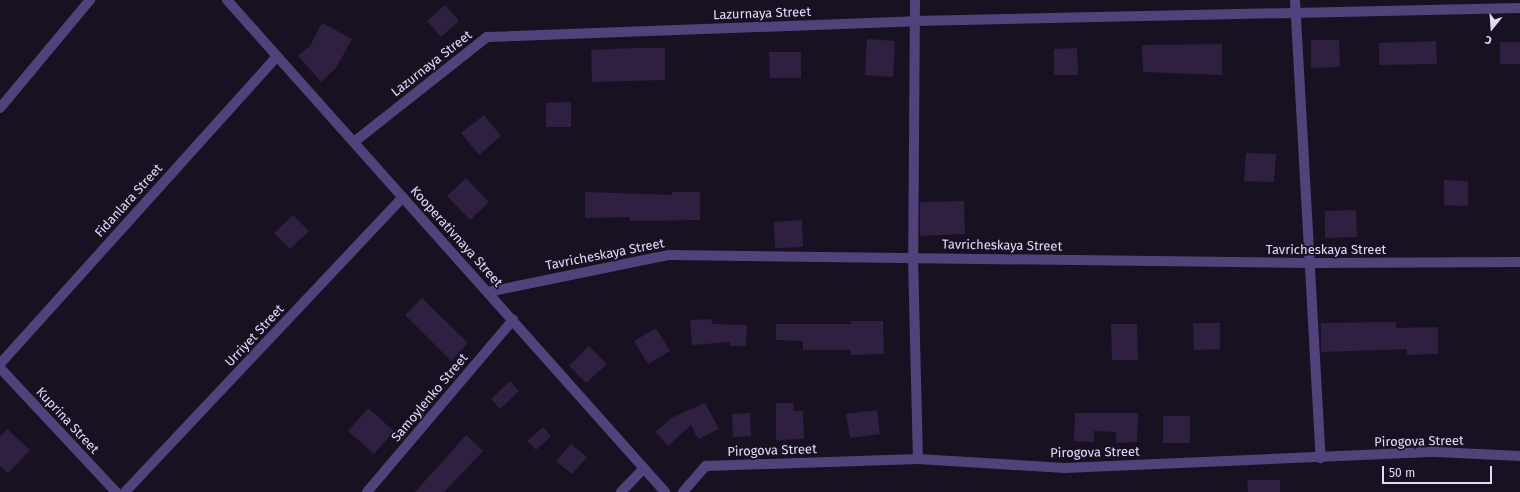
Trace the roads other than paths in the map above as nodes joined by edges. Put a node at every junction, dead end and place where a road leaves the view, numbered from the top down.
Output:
1 (90, 0) edge
2 (914, 0) edge
3 (1295, 0) edge
4 (231, 2) edge
5 (1520, 8) edge
6 (1295, 11) junction
7 (915, 21) junction
8 (277, 56) junction
9 (0, 108) edge
10 (354, 142) junction
11 (403, 197) junction
12 (912, 257) junction
13 (1520, 262) edge
14 (1309, 263) junction
15 (488, 292) junction
16 (513, 320) junction
17 (0, 364) edge
18 (0, 368) edge
19 (1520, 456) edge
20 (1321, 458) junction
21 (918, 459) junction
22 (644, 468) junction
23 (116, 492) edge
24 (125, 492) edge
25 (367, 492) edge
26 (621, 492) edge
27 (665, 492) edge
28 (683, 492) edge

1 - 9 street
2 - 7 street
3 - 6 street
4 - 8 street, Kooperativnaya Street
5 - 6 street, Lazurnaya Street
6 - 7 street, Lazurnaya Street
6 - 14 street
7 - 10 street, Lazurnaya Street
7 - 12 street
8 - 10 street, Kooperativnaya Street
8 - 17 street, Fidanlara Street
10 - 11 street, Kooperativnaya Street
11 - 15 street, Kooperativnaya Street
11 - 24 street, Urriyet Street
12 - 14 street, Tavricheskaya Street
12 - 15 street, Tavricheskaya Street
12 - 21 street
13 - 14 street, Tavricheskaya Street
14 - 20 street
15 - 16 street, Kooperativnaya Street
16 - 22 street, Kooperativnaya Street
16 - 25 street, Samoylenko Street
18 - 23 street, Kuprina Street
19 - 20 street, Pirogova Street
20 - 21 street, Pirogova Street
21 - 28 street, Pirogova Street
22 - 26 street
22 - 27 street, Kooperativnaya Street

